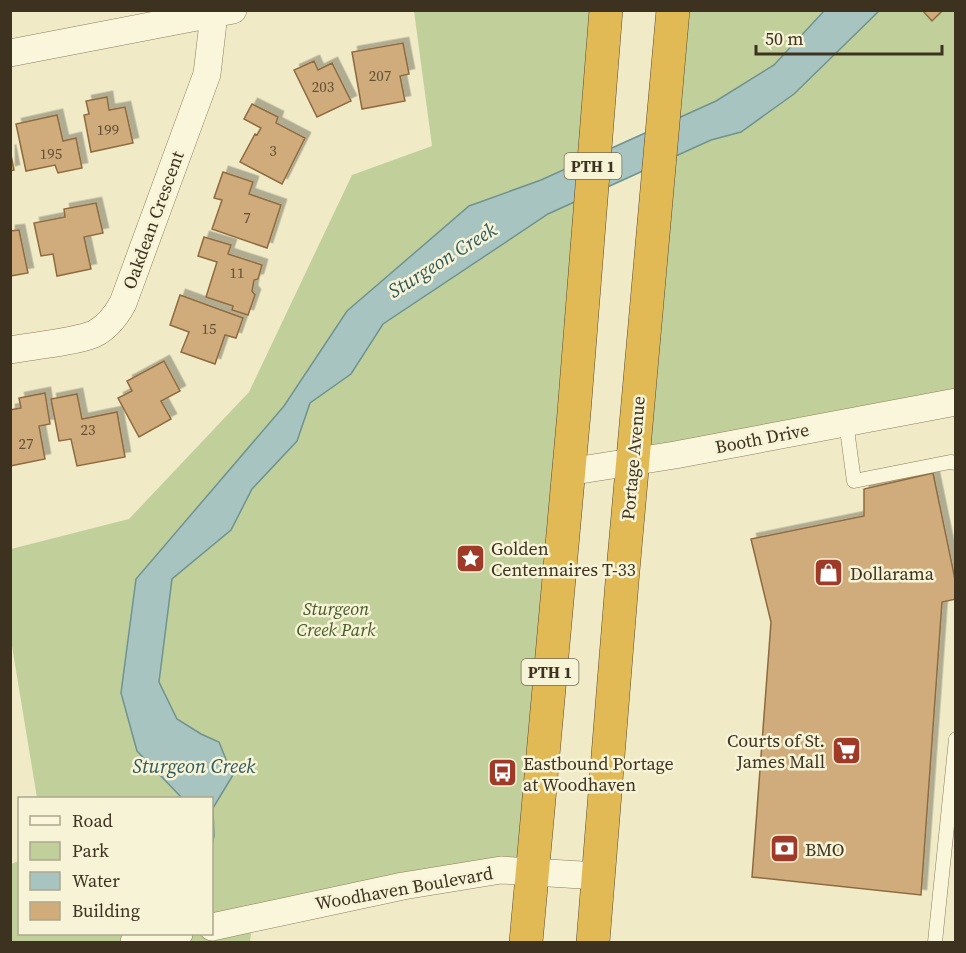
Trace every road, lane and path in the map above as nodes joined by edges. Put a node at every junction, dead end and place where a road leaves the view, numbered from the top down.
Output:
1 (606, 10) edge
2 (223, 12) edge
3 (672, 16) edge
4 (10, 53) edge
5 (10, 350) edge
6 (956, 402) edge
7 (846, 422) junction
8 (633, 462) junction
9 (956, 463) edge
10 (568, 472) junction
11 (956, 739) edge
12 (532, 872) junction
13 (598, 876) junction
14 (213, 927) edge
15 (169, 935) edge
16 (134, 942) edge
17 (526, 942) edge
18 (593, 942) edge
19 (935, 942) edge

1 - 10 highway, PTH 1
2 - 4 street
2 - 5 street, Oakdean Crescent
3 - 8 highway, Portage Avenue
6 - 7 street, Booth Drive
7 - 8 street, Booth Drive
7 - 9 lane
8 - 10 street, Booth Drive
8 - 13 highway, Portage Avenue
10 - 12 highway, PTH 1
11 - 19 lane
12 - 13 street, Woodhaven Boulevard
12 - 14 street, Woodhaven Boulevard
12 - 17 highway, PTH 1
13 - 18 highway, Portage Avenue
15 - 16 street

